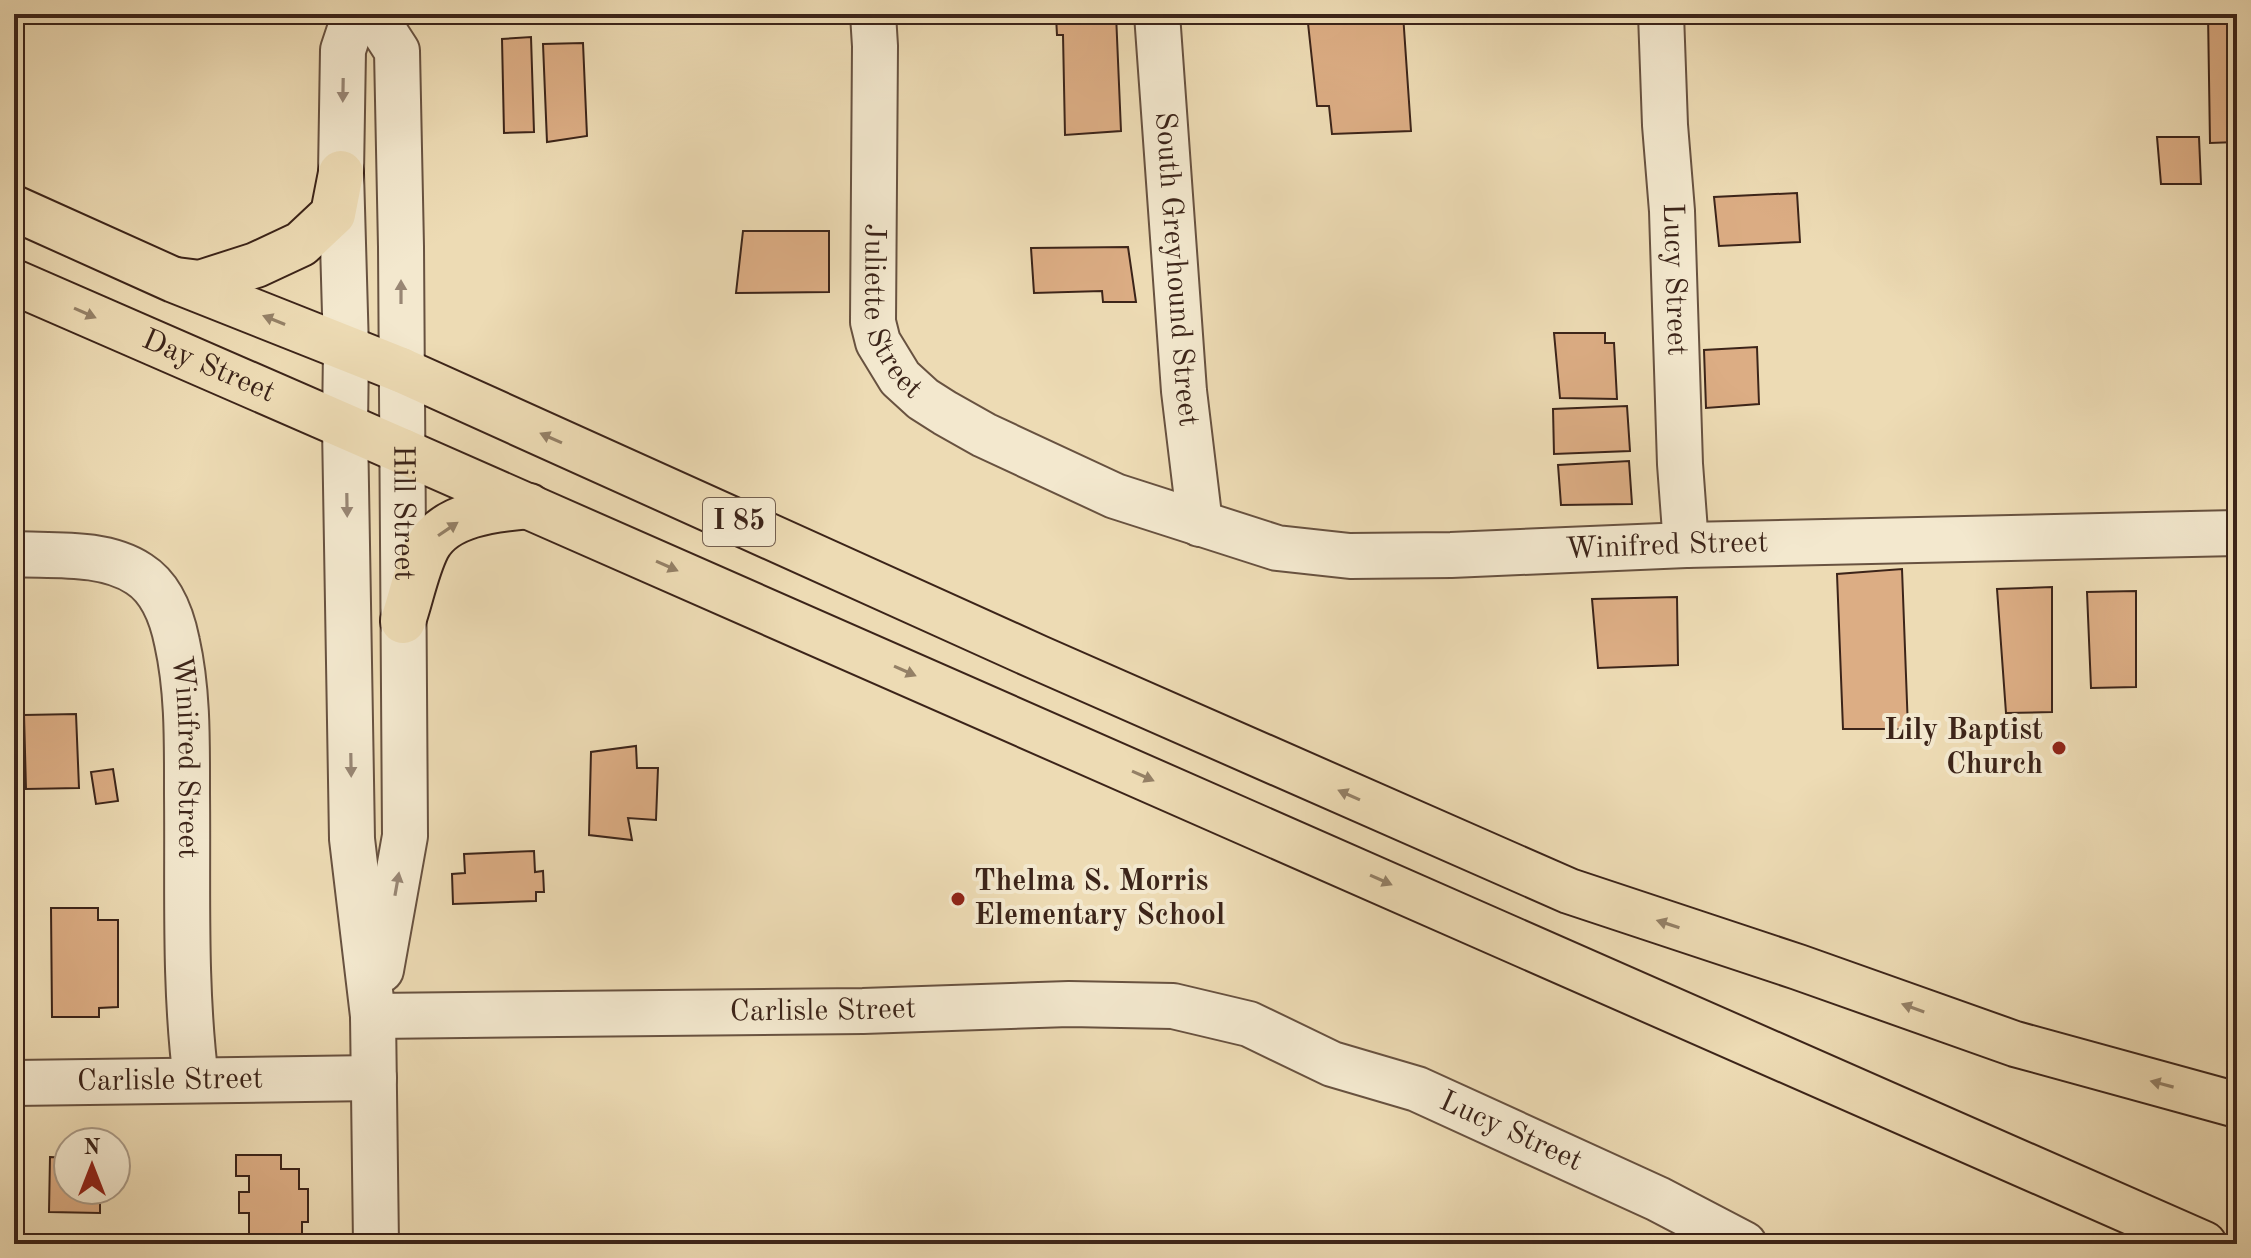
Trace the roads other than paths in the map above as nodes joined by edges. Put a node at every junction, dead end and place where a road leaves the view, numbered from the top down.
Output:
1 (355, 14) edge
2 (373, 14) edge
3 (873, 14) edge
4 (1157, 14) edge
5 (1661, 14) edge
6 (341, 173) junction
7 (14, 208) edge
8 (174, 280) junction
9 (14, 282) edge
10 (346, 349) junction
11 (401, 370) junction
12 (345, 427) junction
13 (402, 451) junction
14 (1105, 491) joint
15 (529, 506) junction
16 (1200, 524) junction
17 (2237, 533) edge
18 (1686, 545) junction
19 (14, 554) edge
20 (403, 621) junction
21 (373, 1016) junction
22 (1269, 1034) joint
23 (374, 1078) junction
24 (196, 1080) junction
25 (14, 1083) edge
26 (2237, 1105) edge
27 (376, 1244) edge
28 (1744, 1244) edge
29 (2204, 1244) edge

1 -> 6 street, Hill Street
11 -> 2 street, Hill Street
3 - 14 street, Juliette Street
4 - 16 street, South Greyhound Street
5 - 18 street, Lucy Street
6 - 8 main road
6 - 10 street, Hill Street
7 - 8 main road
10 -> 8 main road
9 -> 12 main road, Day Street
10 - 11 main road
10 - 12 street, Hill Street
11 - 13 street, Hill Street
26 -> 11 main road, I 85
12 - 13 main road, Day Street
12 -> 21 street, Hill Street
13 - 15 main road, Day Street
13 - 20 street, Hill Street
14 - 16 street, Winifred Street
20 -> 15 main road
15 -> 29 main road, Day Street
16 - 18 street, Winifred Street
17 - 18 street, Winifred Street
19 - 24 street, Winifred Street
21 -> 20 street, Hill Street
21 - 22 street, Carlisle Street
21 - 23 street, Hill Street
22 - 28 street, Lucy Street
23 - 24 street, Carlisle Street
23 - 27 street, Hill Street
24 - 25 street, Carlisle Street

